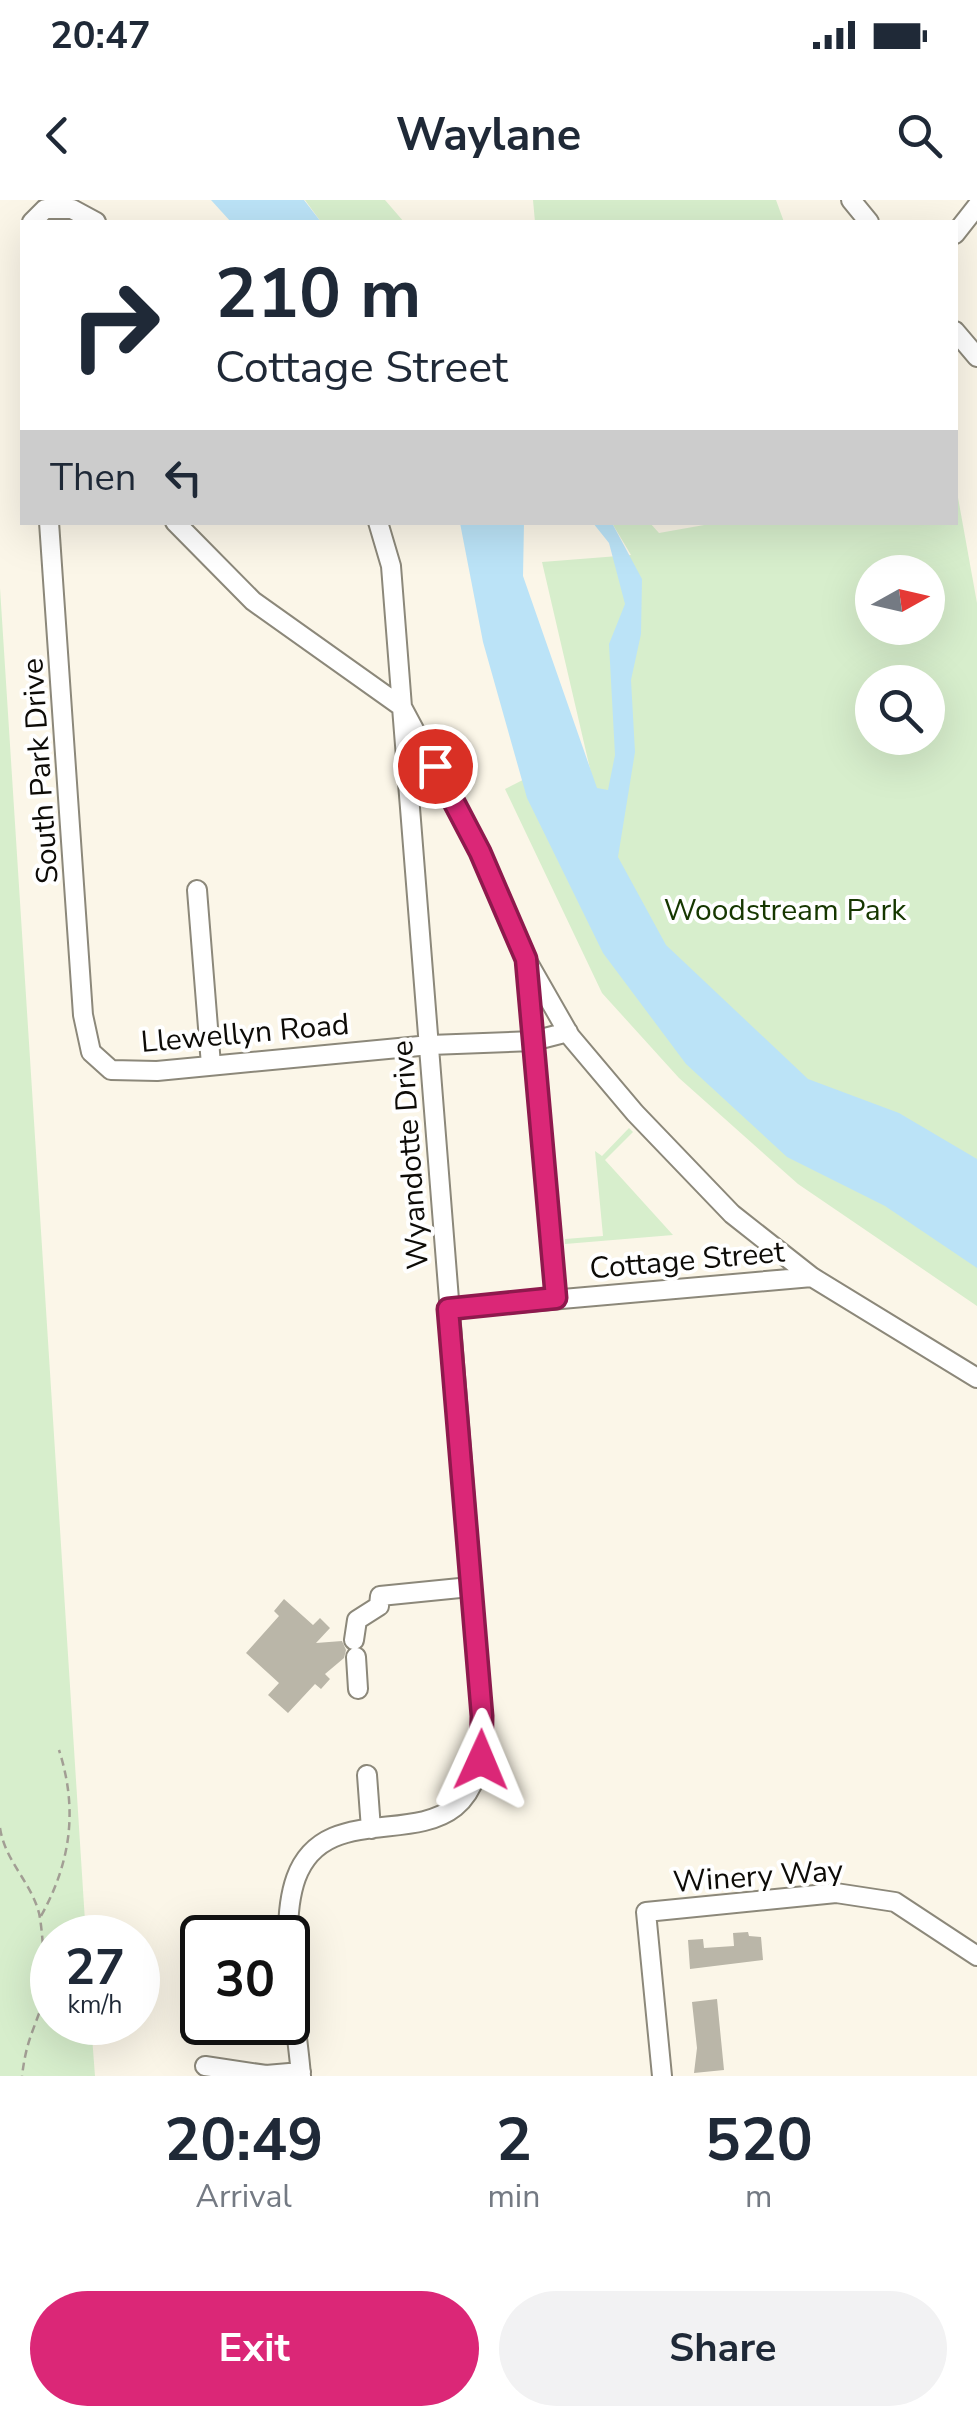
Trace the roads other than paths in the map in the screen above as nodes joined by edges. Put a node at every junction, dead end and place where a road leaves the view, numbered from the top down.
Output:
1 (851, 200) edge
2 (977, 206) edge
3 (33, 220) edge
4 (92, 220) edge
5 (867, 220) edge
6 (958, 230) edge
7 (958, 335) edge
8 (977, 357) edge
9 (50, 525) edge
10 (178, 525) edge
11 (379, 525) edge
12 (402, 708) junction
13 (197, 890) dead end
14 (526, 959) junction
15 (83, 1015) joint
16 (568, 1032) junction
17 (533, 1041) junction
18 (430, 1044) junction
19 (210, 1065) junction
20 (812, 1276) junction
21 (556, 1298) junction
22 (448, 1309) junction
23 (977, 1378) edge
24 (470, 1586) junction
25 (358, 1689) dead end
26 (367, 1775) dead end
27 (372, 1829) junction
28 (977, 1956) edge
29 (205, 2066) dead end
30 (301, 2074) edge
31 (662, 2076) edge

1 - 5 street
2 - 6 street
3 - 4 street
7 - 8 street
9 - 15 street, South Park Drive
10 - 12 street
11 - 12 street, Wyandotte Drive
12 - 14 street
12 - 18 street, Wyandotte Drive
13 - 19 street
14 - 16 street
14 - 17 street
15 - 19 street, Llewellyn Road
16 - 17 street, Llewellyn Road
16 - 20 street
17 - 18 street, Llewellyn Road
17 - 21 street
18 - 19 street, Llewellyn Road
18 - 22 street, Wyandotte Drive
20 - 21 street, Cottage Street
20 - 23 street
21 - 22 street, Cottage Street
22 - 24 street, Wyandotte Drive
24 - 25 street
24 - 27 street, Wyandotte Drive
26 - 27 street
27 - 30 street, Wyandotte Drive
28 - 31 street, Winery Way
29 - 30 street

